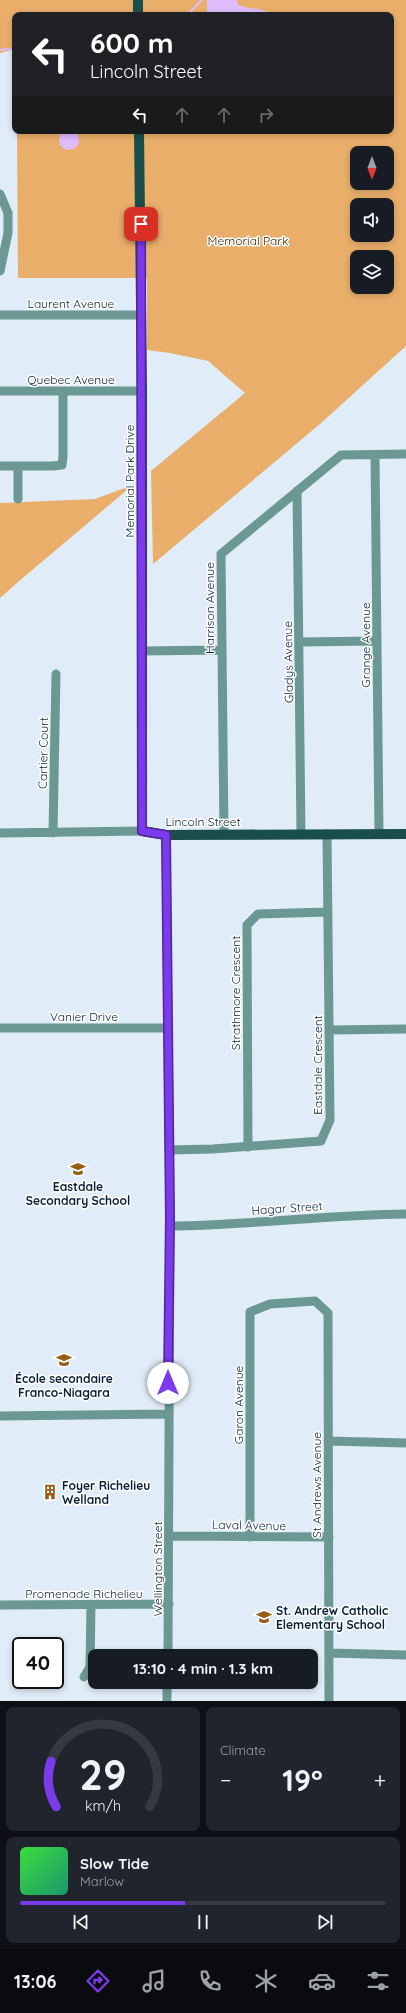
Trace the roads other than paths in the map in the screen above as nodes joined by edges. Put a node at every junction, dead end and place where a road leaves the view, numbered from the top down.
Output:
1 (138, 0) edge
2 (138, 12) edge
3 (139, 134) edge
4 (0, 194) edge
5 (0, 271) edge
6 (0, 315) edge
7 (141, 315) junction
8 (0, 391) edge
9 (63, 392) junction
10 (142, 392) junction
11 (406, 454) edge
12 (375, 455) junction
13 (0, 466) edge
14 (18, 466) junction
15 (297, 491) junction
16 (18, 499) dead end
17 (376, 641) junction
18 (300, 642) junction
19 (221, 650) junction
20 (142, 651) junction
21 (56, 674) dead end
22 (142, 831) junction
23 (0, 833) edge
24 (53, 833) junction
25 (224, 834) junction
26 (301, 834) junction
27 (326, 834) junction
28 (378, 834) junction
29 (406, 834) edge
30 (166, 835) junction
31 (328, 912) junction
32 (0, 1028) edge
33 (167, 1028) junction
34 (406, 1029) edge
35 (329, 1030) junction
36 (248, 1147) junction
37 (169, 1150) junction
38 (406, 1214) edge
39 (170, 1226) junction
40 (288, 1303) joint
41 (168, 1414) junction
42 (0, 1416) edge
43 (328, 1442) junction
44 (406, 1443) edge
45 (170, 1536) junction
46 (328, 1537) junction
47 (250, 1538) junction
48 (168, 1604) junction
49 (0, 1605) edge
50 (91, 1605) junction
51 (168, 1649) edge
52 (329, 1653) junction
53 (406, 1655) edge
54 (84, 1677) dead end
55 (167, 1689) edge
56 (167, 1701) edge
57 (329, 1701) edge

1 - 2 main road
3 - 7 main road, Memorial Park Drive
4 - 5 street
6 - 7 street, Laurent Avenue
7 - 10 main road, Memorial Park Drive
8 - 9 street, Quebec Avenue
9 - 10 street, Quebec Avenue
9 - 14 street
10 - 20 main road, Memorial Park Drive
11 - 12 street, Harrison Avenue
12 - 15 street, Harrison Avenue
12 - 17 street, Grange Avenue
13 - 14 street
14 - 16 street
15 - 18 street, Gladys Avenue
15 - 19 street, Harrison Avenue
17 - 18 street
17 - 28 street, Grange Avenue
18 - 26 street, Gladys Avenue
19 - 20 street
19 - 25 street, Harrison Avenue
20 - 22 main road, Memorial Park Drive
21 - 24 street, Cartier Court
22 - 24 street, Lincoln Street
22 - 30 main road, Lincoln Street
23 - 24 street, Lincoln Street
25 - 26 main road, Lincoln Street
25 - 30 main road, Lincoln Street
26 - 27 main road, Lincoln Street
27 - 28 main road, Lincoln Street
27 - 31 street, Eastdale Crescent
28 - 29 main road, Lincoln Street
30 - 33 street, Wellington Street
31 - 35 street, Eastdale Crescent
31 - 36 street, Strathmore Crescent
32 - 33 street, Vanier Drive
33 - 37 street, Wellington Street
34 - 35 street
35 - 36 street, Eastdale Crescent
36 - 37 street, Eastdale Crescent
37 - 39 street, Wellington Street
38 - 39 street, Hagar Street
39 - 41 street, Wellington Street
40 - 43 street, St Andrews Avenue
40 - 47 street, Garon Avenue
41 - 42 street
41 - 45 street, Wellington Street
43 - 44 street
43 - 46 street, St Andrews Avenue
45 - 47 street, Laval Avenue
45 - 48 street, Wellington Street
46 - 47 street, Laval Avenue
46 - 52 street, St Andrews Avenue
48 - 50 street, Promenade Richelieu
48 - 51 street, Wellington Street
49 - 50 street, Promenade Richelieu
50 - 54 street
52 - 53 street
52 - 57 street, St Andrews Avenue
55 - 56 street

